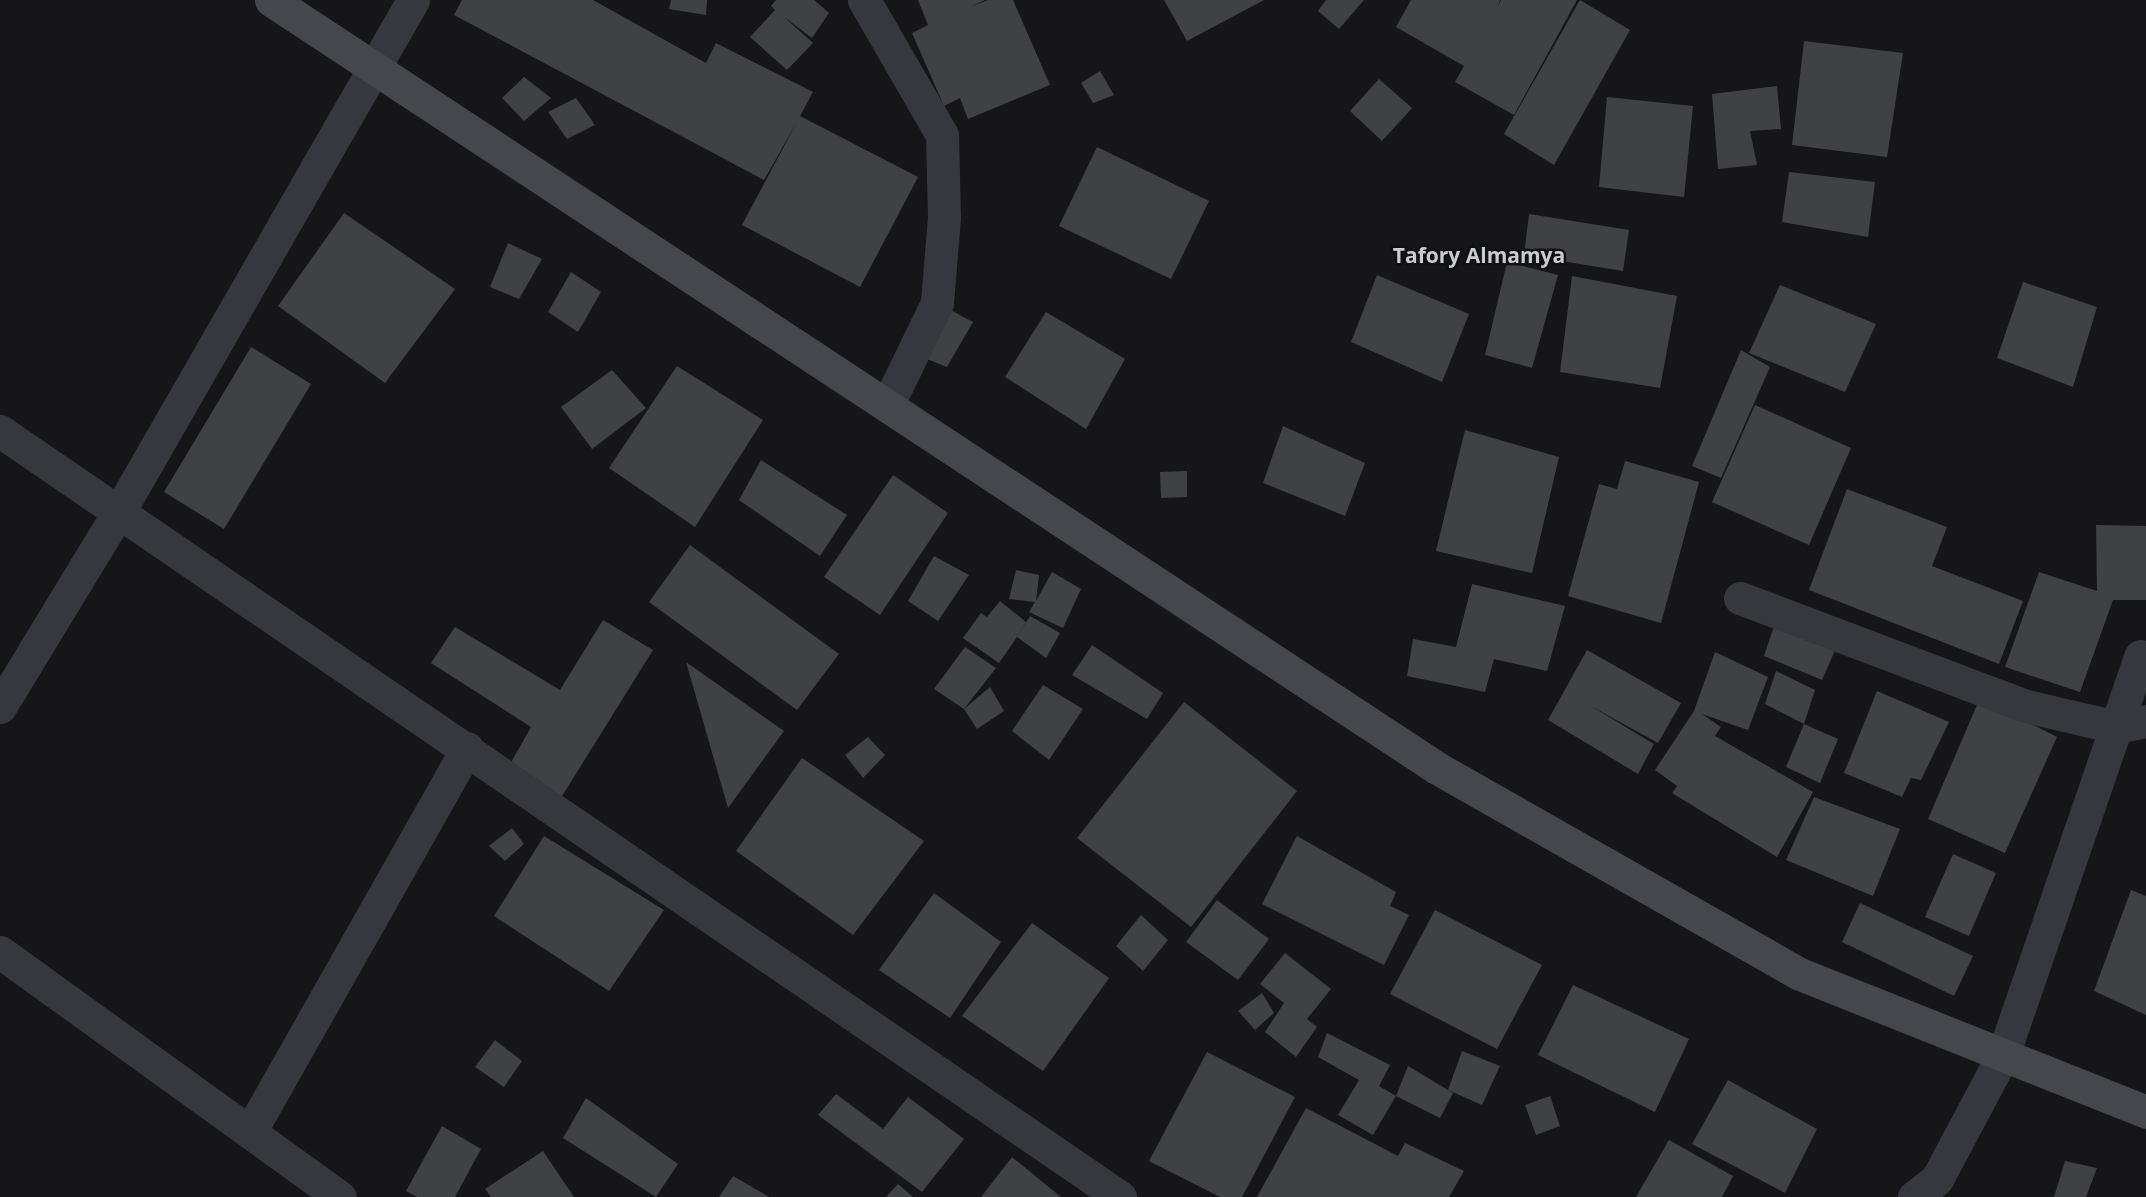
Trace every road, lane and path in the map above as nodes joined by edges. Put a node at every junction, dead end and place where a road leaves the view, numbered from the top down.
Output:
1 (272, 0) edge
2 (413, 0) edge
3 (864, 0) edge
4 (373, 69) junction
5 (887, 406) junction
6 (0, 431) edge
7 (120, 510) junction
8 (1740, 598) dead end
9 (2140, 656) dead end
10 (0, 707) edge
11 (2131, 724) edge
12 (467, 748) junction
13 (0, 952) edge
14 (2002, 1055) junction
15 (2146, 1112) edge
16 (250, 1132) junction
17 (340, 1197) edge
18 (1120, 1197) edge
19 (1914, 1197) edge

1 - 4 main road
2 - 4 street
3 - 5 street
4 - 5 main road
4 - 7 street
5 - 14 main road
6 - 7 street
7 - 10 street
7 - 12 street
8 - 11 street
9 - 11 street
11 - 14 street
12 - 16 street
12 - 18 street
13 - 16 street
14 - 15 main road
14 - 19 street
16 - 17 street

